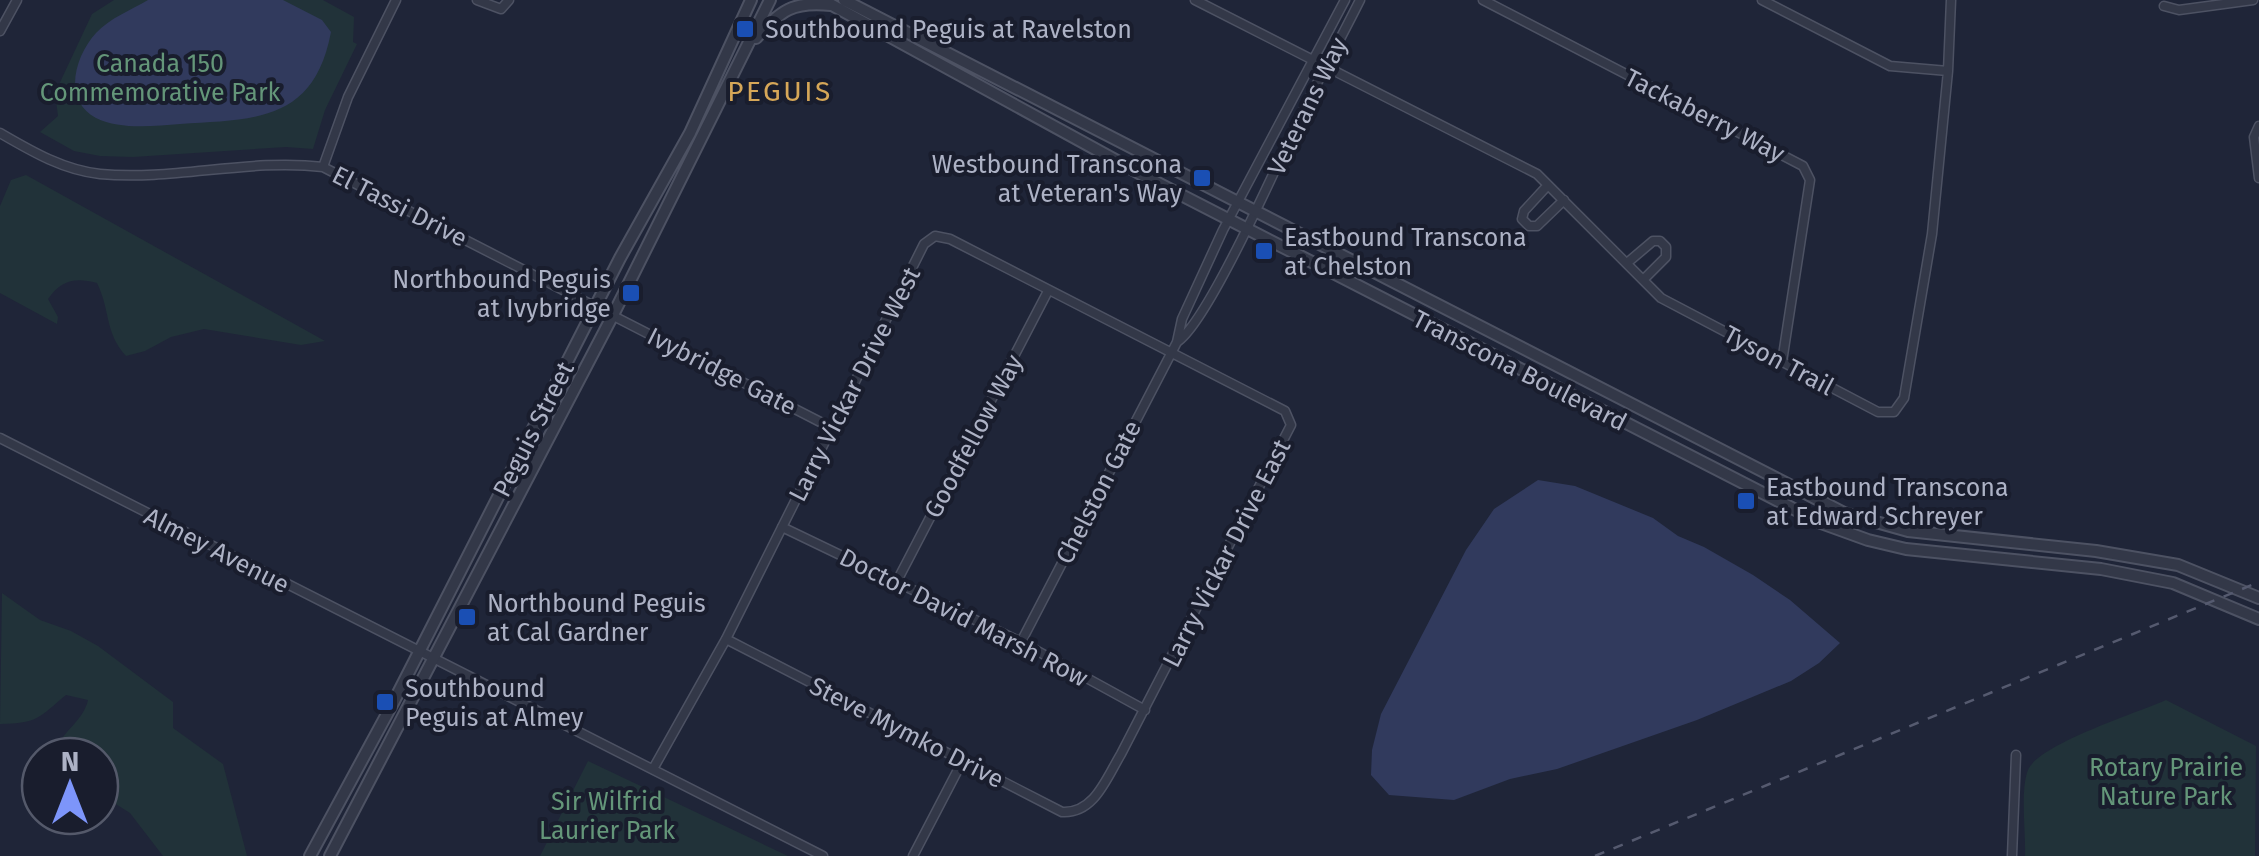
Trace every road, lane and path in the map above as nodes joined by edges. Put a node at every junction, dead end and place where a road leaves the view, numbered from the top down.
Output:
1 (17, 0) edge
2 (396, 0) edge
3 (477, 0) edge
4 (510, 0) edge
5 (751, 0) edge
6 (770, 0) edge
7 (1195, 0) edge
8 (1345, 0) edge
9 (1360, 0) edge
10 (1482, 0) edge
11 (1762, 0) edge
12 (1951, 0) edge
13 (2178, 0) edge
14 (2253, 0) edge
15 (845, 1) edge
16 (828, 2) edge
17 (1495, 3) edge
18 (0, 32) edge
19 (749, 45) junction
20 (1313, 62) junction
21 (1326, 68) junction
22 (1948, 70) junction
23 (2259, 126) edge
24 (0, 133) edge
25 (323, 167) junction
26 (2259, 178) edge
27 (1548, 185) junction
28 (1564, 200) junction
29 (1237, 203) junction
30 (1254, 212) junction
31 (1229, 220) junction
32 (1246, 228) junction
33 (1627, 264) junction
34 (1643, 280) junction
35 (1048, 290) junction
36 (596, 307) junction
37 (613, 315) junction
38 (1177, 342) junction
39 (1171, 352) junction
40 (1782, 362) junction
41 (830, 427) junction
42 (0, 438) edge
43 (782, 527) junction
44 (897, 580) junction
45 (2259, 598) edge
46 (2259, 619) edge
47 (726, 639) junction
48 (1020, 642) junction
49 (418, 652) junction
50 (434, 661) junction
51 (1145, 710) junction
52 (2016, 755) dead end
53 (962, 762) junction
54 (653, 768) junction
55 (1089, 806) joint
56 (310, 856) edge
57 (330, 856) edge
58 (823, 856) edge
59 (914, 856) edge
60 (2012, 856) edge

1 - 18 street
2 - 25 street
3 - 4 street
5 - 36 street, Peguis Street
6 - 19 street, Peguis Street
7 - 20 street, Tyson Trail
8 - 20 street, Veterans Way
9 - 21 street, Veterans Way
10 - 17 street, Tackaberry Way
11 - 22 street
12 - 22 street, Tyson Trail
13 - 14 street
15 - 29 street, Transcona Boulevard
16 - 19 street
16 - 31 street, Transcona Boulevard
17 - 40 street, Tackaberry Way
19 - 37 street, Peguis Street
20 - 21 street, Tyson Trail
20 - 29 street, Veterans Way
21 - 27 street, Tyson Trail
21 - 30 street, Veterans Way
22 - 40 street, Tyson Trail
23 - 26 street
24 - 25 street, El Tassi Drive
25 - 36 street, El Tassi Drive
27 - 28 street, Tyson Trail
27 - 28 street
28 - 33 street, Tyson Trail
29 - 30 street, Transcona Boulevard
29 - 31 street, Chelston Gate
30 - 32 street, Chelston Gate
30 - 45 street, Transcona Boulevard
31 - 32 street, Transcona Boulevard
31 - 38 street, Chelston Gate
32 - 38 street, Chelston Gate
32 - 46 street, Transcona Boulevard
33 - 34 street, Tyson Trail
33 - 34 street
34 - 40 street, Tyson Trail
35 - 39 street, Larry Vickar Drive West
35 - 41 street, Larry Vickar Drive West
35 - 44 street, Goodfellow Way
36 - 37 street, El Tassi Drive
36 - 49 street, Peguis Street
37 - 41 street, Ivybridge Gate
37 - 50 street, Peguis Street
38 - 39 street, Chelston Gate
39 - 48 street, Chelston Gate
39 - 51 street, Larry Vickar Drive East
41 - 43 street, Larry Vickar Drive West
42 - 49 street, Almey Avenue
43 - 44 street, Doctor David Marsh Row
43 - 47 street, Larry Vickar Drive West
44 - 48 street, Doctor David Marsh Row
47 - 53 street, Steve Mymko Drive
47 - 54 street, Larry Vickar Drive West
48 - 51 street, Doctor David Marsh Row
49 - 50 street, Almey Avenue
49 - 56 street, Peguis Street
50 - 54 street, Almey Avenue
50 - 57 street, Peguis Street
51 - 55 street, Larry Vickar Drive East
52 - 60 street
53 - 55 street, Steve Mymko Drive
53 - 59 street
54 - 58 street, Almey Avenue

